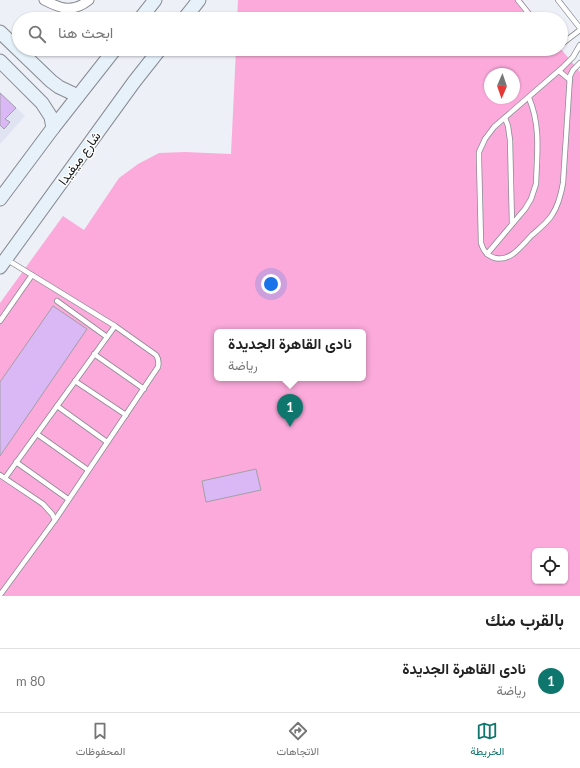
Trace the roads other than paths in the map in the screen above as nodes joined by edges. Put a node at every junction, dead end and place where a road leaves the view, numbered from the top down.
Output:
1 (44, 0) edge
2 (89, 0) edge
3 (155, 0) edge
4 (198, 0) edge
5 (518, 0) edge
6 (558, 0) edge
7 (146, 12) edge
8 (189, 12) edge
9 (527, 12) edge
10 (567, 12) edge
11 (568, 13) edge
12 (580, 29) edge
13 (0, 32) edge
14 (568, 40) edge
15 (12, 44) edge
16 (580, 45) edge
17 (23, 56) edge
18 (25, 56) edge
19 (109, 56) edge
20 (154, 56) edge
21 (0, 61) edge
22 (580, 63) edge
23 (10, 71) junction
24 (559, 71) junction
25 (570, 80) junction
26 (78, 96) junction
27 (529, 98) junction
28 (505, 118) junction
29 (53, 128) junction
30 (0, 199) edge
31 (512, 224) junction
32 (487, 254) junction
33 (3, 263) edge
34 (32, 275) junction
35 (57, 301) dead end
36 (0, 321) edge
37 (115, 326) junction
38 (107, 337) junction
39 (94, 354) junction
40 (75, 381) junction
41 (144, 389) junction
42 (57, 406) junction
43 (126, 415) junction
44 (36, 434) junction
45 (107, 442) junction
46 (16, 462) junction
47 (88, 470) junction
48 (0, 475) edge
49 (5, 478) junction
50 (68, 499) junction
51 (54, 520) junction
52 (0, 595) edge

1 - 2 street
3 - 7 street
4 - 8 street
5 - 9 lane
6 - 10 lane
11 - 12 lane
12 - 14 lane
13 - 15 street
16 - 24 lane
17 - 23 street
18 - 26 street
19 - 26 street
20 - 33 street, شارع ميفيدا
21 - 23 street
22 - 25 lane
23 - 29 street
24 - 25 lane
24 - 27 lane
25 - 32 lane
26 - 29 street
27 - 28 lane
27 - 31 lane
28 - 31 lane
28 - 32 lane
29 - 30 street
31 - 32 lane
33 - 34 lane
34 - 36 lane
34 - 37 lane
35 - 38 lane
37 - 38 lane
37 - 41 lane
38 - 39 lane
39 - 40 lane
39 - 41 lane
40 - 42 lane
40 - 43 lane
41 - 43 lane
42 - 44 lane
42 - 45 lane
43 - 45 lane
44 - 46 lane
44 - 47 lane
45 - 47 lane
46 - 49 lane
46 - 50 lane
47 - 50 lane
48 - 49 lane
49 - 51 lane
50 - 51 lane
51 - 52 lane

